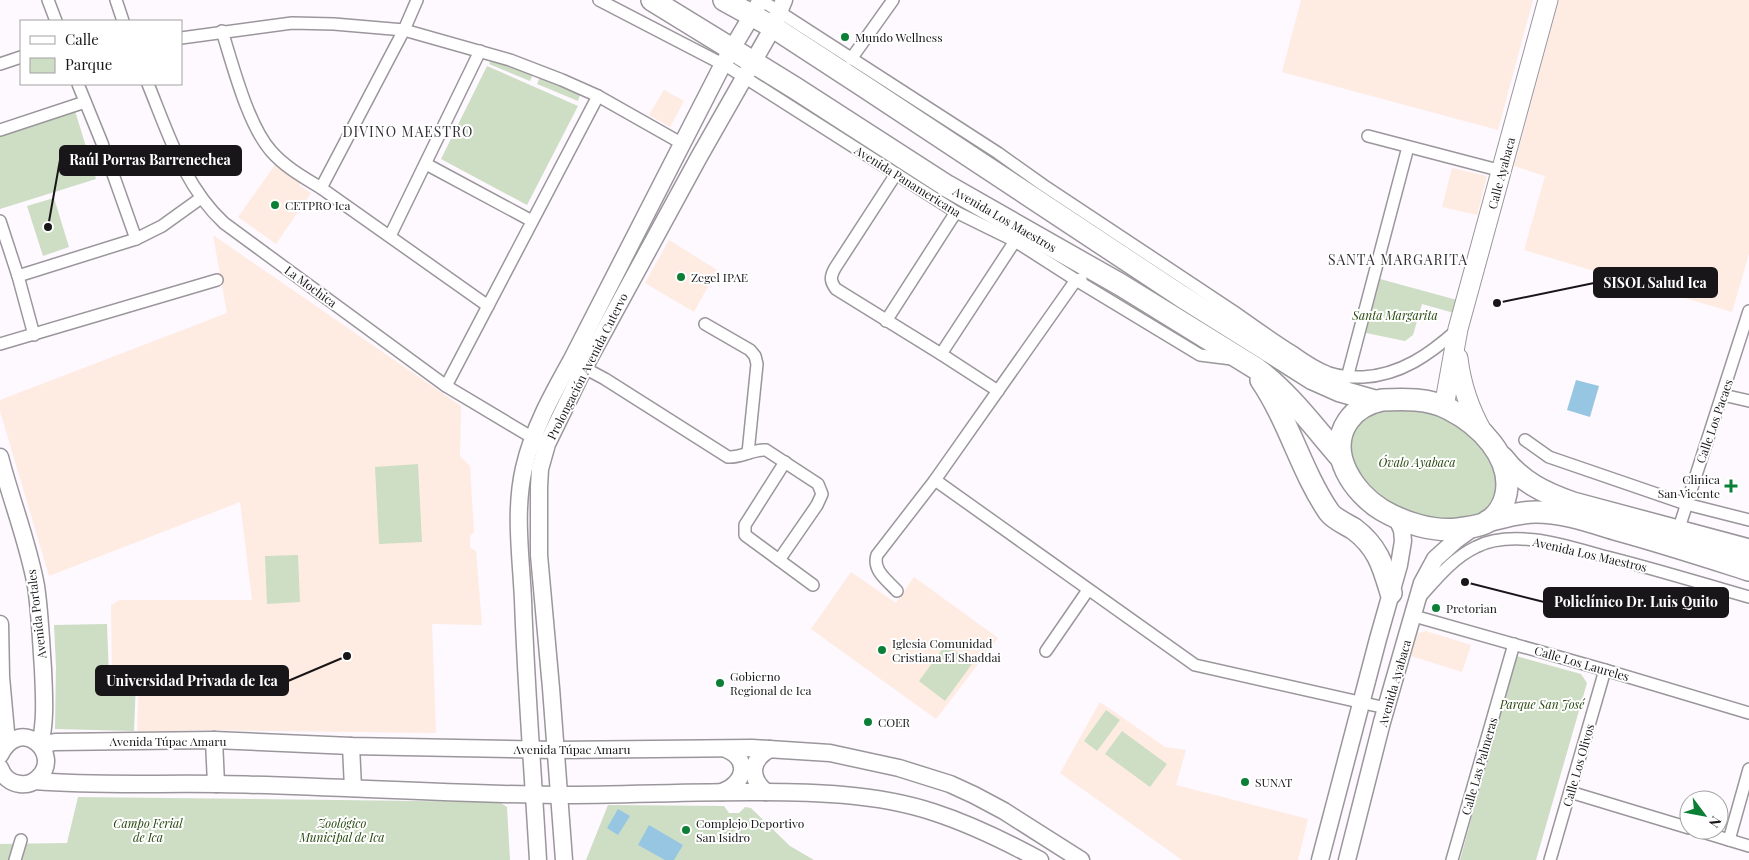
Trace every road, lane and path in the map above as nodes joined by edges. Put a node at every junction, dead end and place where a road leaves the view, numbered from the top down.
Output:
1 (48, 0) edge
2 (116, 0) edge
3 (417, 0) edge
4 (599, 0) edge
5 (652, 0) edge
6 (724, 0) edge
7 (893, 0) edge
8 (1548, 0) edge
9 (758, 5) edge
10 (781, 14) edge
11 (56, 20) edge
12 (123, 20) edge
13 (404, 30) junction
14 (222, 32) junction
15 (182, 38) edge
16 (480, 51) junction
17 (727, 56) junction
18 (20, 57) edge
19 (852, 59) junction
20 (0, 64) edge
21 (748, 69) junction
22 (78, 85) edge
23 (148, 85) edge
24 (598, 96) junction
25 (85, 102) junction
26 (0, 130) edge
27 (1368, 136) dead end
28 (1408, 147) junction
29 (678, 149) junction
30 (696, 162) junction
31 (426, 164) junction
32 (1502, 171) junction
33 (896, 174) junction
34 (1012, 184) junction
35 (1042, 185) junction
36 (320, 188) junction
37 (201, 198) junction
38 (956, 212) junction
39 (0, 221) edge
40 (532, 221) junction
41 (390, 236) junction
42 (136, 239) junction
43 (1015, 241) junction
44 (1102, 273) junction
45 (18, 276) junction
46 (217, 280) dead end
47 (1076, 280) junction
48 (488, 306) junction
49 (1749, 311) edge
50 (886, 321) junction
51 (705, 324) dead end
52 (34, 335) junction
53 (1457, 338) junction
54 (1263, 340) junction
55 (0, 344) edge
56 (941, 354) junction
57 (1242, 360) junction
58 (577, 364) junction
59 (1347, 378) junction
60 (446, 386) junction
61 (998, 391) junction
62 (1723, 395) junction
63 (1375, 401) junction
64 (1749, 401) edge
65 (1444, 407) junction
66 (1525, 440) dead end
67 (540, 441) junction
68 (1490, 443) junction
69 (748, 453) junction
70 (0, 457) edge
71 (1341, 458) junction
72 (785, 462) junction
73 (934, 480) junction
74 (1686, 504) junction
75 (519, 513) junction
76 (539, 513) junction
77 (1396, 517) junction
78 (1749, 520) edge
79 (1482, 524) junction
80 (1678, 531) junction
81 (1749, 550) edge
82 (779, 560) junction
83 (1749, 570) edge
84 (813, 585) dead end
85 (1088, 590) junction
86 (897, 591) dead end
87 (1391, 593) junction
88 (1749, 597) edge
89 (1418, 598) junction
90 (1414, 616) junction
91 (0, 624) edge
92 (1514, 644) junction
93 (1046, 650) dead end
94 (1605, 670) junction
95 (1362, 703) junction
96 (1386, 708) junction
97 (1749, 713) edge
98 (214, 740) junction
99 (40, 745) junction
100 (351, 746) junction
101 (3, 747) edge
102 (531, 749) junction
103 (726, 749) junction
104 (555, 750) junction
105 (770, 750) junction
106 (1749, 769) edge
107 (3, 776) edge
108 (35, 781) junction
109 (216, 784) junction
110 (353, 788) junction
111 (722, 792) junction
112 (766, 792) junction
113 (1570, 792) junction
114 (534, 794) junction
115 (559, 795) junction
116 (1679, 825) edge
117 (21, 840) dead end
118 (1729, 840) joint
119 (1749, 846) edge
120 (15, 860) edge
121 (538, 860) edge
122 (564, 860) edge
123 (1040, 860) edge
124 (1080, 860) edge
125 (1320, 860) edge
126 (1346, 860) edge
127 (1452, 860) edge
128 (1550, 860) edge

1 - 11 street
2 - 12 street
3 - 13 street
4 - 17 street
5 - 17 highway, Avenida Los Maestros
6 - 9 highway
7 - 19 street
8 - 32 main road, Calle Ayabaca
9 - 10 highway
9 - 17 street, Prolongación Avenida Cutervo
10 - 19 street
10 - 21 street, Prolongación Avenida Cutervo
10 - 34 highway
13 - 14 street
13 - 16 street
13 - 36 street
14 - 15 street
14 - 36 street
16 - 24 street
16 - 31 street
17 - 21 highway, Avenida Los Maestros
17 - 29 street, Prolongación Avenida Cutervo
18 - 20 street
19 - 35 street
21 - 30 street, Prolongación Avenida Cutervo
21 - 33 street, Avenida Panamericana
21 - 44 highway, Avenida Los Maestros
22 - 25 street
23 - 37 street, La Mochica
24 - 29 street
24 - 40 street
25 - 26 street
25 - 42 street
27 - 28 street
28 - 32 street
28 - 59 street
29 - 30 street
29 - 58 street, Prolongación Avenida Cutervo
30 - 58 street, Prolongación Avenida Cutervo
31 - 40 street
31 - 41 street
32 - 53 main road, Calle Ayabaca
33 - 38 street, Avenida Panamericana
33 - 50 street
34 - 35 highway
34 - 54 highway
35 - 54 street
36 - 41 street
37 - 42 street
37 - 60 street, La Mochica
38 - 43 street, Avenida Panamericana
38 - 50 street
39 - 45 street
40 - 48 street
41 - 48 street
42 - 45 street
43 - 47 street, Avenida Panamericana
43 - 56 street
44 - 47 street
44 - 57 highway, Avenida Los Maestros
45 - 52 street
46 - 52 street
47 - 57 street, Avenida Panamericana
47 - 61 street
48 - 60 street
49 - 62 street, Calle Los Pacaes
50 - 56 street
51 - 69 street
52 - 55 street
53 - 59 street
53 - 65 main road, Calle Ayabaca
53 - 68 main road, Calle Ayabaca
54 - 59 street
54 - 63 highway
56 - 61 street
57 - 71 highway, Avenida Los Maestros
57 - 87 highway
58 - 67 street, Prolongación Avenida Cutervo
58 - 69 street
60 - 67 street, La Mochica
61 - 73 street
62 - 64 street
62 - 74 street, Calle Los Pacaes
63 - 65 highway
63 - 71 highway
65 - 68 highway
66 - 74 street
67 - 75 street, Prolongación Avenida Cutervo
67 - 76 street, Prolongación Avenida Cutervo
68 - 79 highway
68 - 80 highway
69 - 72 street
70 - 99 street, Avenida Portales
71 - 77 highway
72 - 82 street
72 - 82 street
73 - 85 street
73 - 86 street
74 - 78 street
74 - 80 street, Calle Los Pacaes
75 - 76 street
75 - 102 street, Prolongación Avenida Cutervo
76 - 104 street, Prolongación Avenida Cutervo
77 - 79 highway
77 - 87 street, Avenida Ayabaca
79 - 83 highway
79 - 89 street, Avenida Ayabaca
80 - 81 highway
82 - 84 street
85 - 93 street
85 - 95 street
87 - 95 street, Avenida Ayabaca
88 - 89 street, Avenida Los Maestros
89 - 90 street, Avenida Ayabaca
90 - 92 street, Calle Los Laureles
90 - 96 street, Avenida Ayabaca
91 - 101 street
92 - 94 street, Calle Los Laureles
92 - 127 street, Calle Las Palmeras
94 - 97 street, Calle Los Laureles
94 - 113 street, Calle Los Olivos
95 - 96 street
95 - 125 street, Avenida Ayabaca
96 - 126 street, Avenida Ayabaca
98 - 99 street, Avenida Túpac Amaru
98 - 100 street, Avenida Túpac Amaru
98 - 109 street
99 - 101 street, Avenida Túpac Amaru
99 - 108 street, Avenida Portales
100 - 102 street, Avenida Túpac Amaru
100 - 110 street
102 - 104 street, Avenida Túpac Amaru
102 - 114 street, Prolongación Avenida Cutervo
103 - 104 street, Avenida Túpac Amaru
103 - 105 street, Avenida Túpac Amaru
103 - 111 street
104 - 115 street, Prolongación Avenida Cutervo
105 - 112 street
105 - 124 street, Avenida Túpac Amaru
106 - 118 street
107 - 108 street
108 - 109 street
109 - 110 street
110 - 114 street
111 - 112 street
111 - 115 street
112 - 123 street
113 - 116 street
113 - 128 street, Calle Los Olivos
114 - 115 street
114 - 121 street, Prolongación Avenida Cutervo
115 - 122 street, Prolongación Avenida Cutervo
117 - 120 street
118 - 119 street

